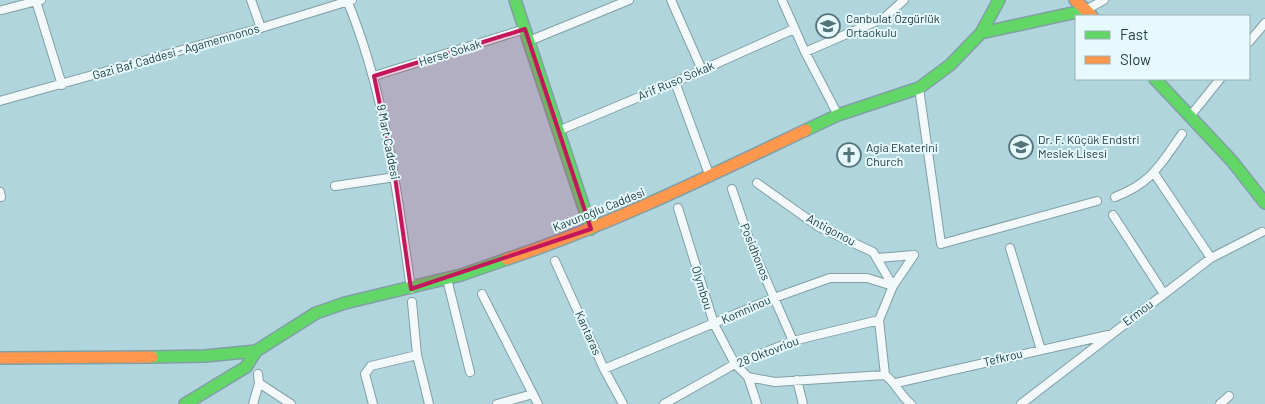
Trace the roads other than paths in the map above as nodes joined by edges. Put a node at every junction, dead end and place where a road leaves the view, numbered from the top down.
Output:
1 (251, 0) edge
2 (349, 0) edge
3 (515, 0) edge
4 (629, 0) edge
5 (671, 0) edge
6 (782, 0) edge
7 (904, 0) edge
8 (999, 0) edge
9 (1075, 0) edge
10 (1104, 0) edge
11 (39, 1) edge
12 (2, 10) dead end
13 (1089, 13) edge
14 (1075, 16) edge
15 (1265, 23) edge
16 (261, 28) junction
17 (794, 29) junction
18 (525, 30) junction
19 (981, 33) junction
20 (529, 41) junction
21 (1250, 41) edge
22 (805, 52) junction
23 (702, 70) junction
24 (374, 76) junction
25 (1156, 80) edge
26 (1219, 80) edge
27 (675, 82) junction
28 (62, 85) junction
29 (919, 88) junction
30 (0, 101) edge
31 (1191, 115) junction
32 (838, 116) junction
33 (558, 131) junction
34 (1182, 134) dead end
35 (1154, 173) junction
36 (395, 176) junction
37 (710, 177) junction
38 (757, 183) dead end
39 (335, 186) dead end
40 (732, 189) dead end
41 (1115, 197) dead end
42 (1097, 201) dead end
43 (1265, 203) edge
44 (678, 208) dead end
45 (1113, 215) dead end
46 (591, 229) junction
47 (1262, 232) dead end
48 (1010, 248) dead end
49 (878, 258) junction
50 (1211, 258) junction
51 (555, 261) dead end
52 (447, 279) junction
53 (892, 286) junction
54 (411, 289) junction
55 (482, 294) dead end
56 (1164, 294) junction
57 (774, 298) junction
58 (412, 302) dead end
59 (879, 320) junction
60 (714, 324) junction
61 (1110, 334) junction
62 (793, 341) junction
63 (1041, 350) junction
64 (256, 351) junction
65 (417, 355) junction
66 (0, 358) edge
67 (735, 364) junction
68 (604, 369) junction
69 (470, 372) dead end
70 (258, 374) dead end
71 (885, 375) junction
72 (748, 377) junction
73 (797, 380) junction
74 (259, 383) junction
75 (896, 383) junction
76 (533, 394) junction
77 (1229, 396) dead end
78 (906, 403) edge
79 (1024, 403) edge
80 (184, 404) edge
81 (253, 404) edge
82 (291, 404) edge
83 (373, 404) edge
84 (429, 404) edge
85 (497, 404) edge
86 (538, 404) edge
87 (623, 404) edge
88 (664, 404) edge
89 (757, 404) edge
90 (803, 404) edge
91 (1220, 404) edge

1 - 16 street
2 - 16 street, Gazi Baf Caddesi - Agamemnonos
2 - 24 street, 9 Mart Caddesi
3 - 18 main road
4 - 20 street
5 - 23 street
6 - 17 street
7 - 22 street
8 - 19 main road, Kavunoğlu Caddesi
9 - 13 main road
10 - 13 street
11 - 12 street
11 - 28 street
14 - 19 main road
15 - 21 street
16 - 28 street, Gazi Baf Caddesi - Agamemnonos
17 - 22 street
17 - 23 street, Arif Ruso Sokak
18 - 20 main road
18 - 24 street, Herse Sokak
19 - 29 main road, Kavunoğlu Caddesi
20 - 33 main road
22 - 32 street
23 - 27 street, Arif Ruso Sokak
24 - 36 street, 9 Mart Caddesi
25 - 31 main road
26 - 31 street
27 - 33 street, Arif Ruso Sokak
27 - 37 street
28 - 30 street, Gazi Baf Caddesi - Agamemnonos
29 - 32 main road, Kavunoğlu Caddesi
29 - 42 street
31 - 43 main road
32 - 37 main road, Kavunoğlu Caddesi
33 - 46 main road
34 - 35 street
35 - 41 street
35 - 50 street
36 - 39 street
36 - 54 street, 9 Mart Caddesi
37 - 46 main road, Kavunoğlu Caddesi
38 - 49 street, Antigonou
40 - 57 street, Posidhonos
44 - 60 street, Olymbou
45 - 56 street
46 - 52 main road, Kavunoğlu Caddesi
47 - 50 street, Ermou
48 - 63 street
49 - 53 street, Antigonou
49 - 53 street
50 - 56 street, Ermou
51 - 68 street, Kantaras
52 - 54 main road, Kavunoğlu Caddesi
52 - 69 street
53 - 57 street, Komninou
53 - 59 street
54 - 64 main road, Kavunoğlu Caddesi
55 - 76 street
56 - 61 street, Ermou
57 - 60 street, Komninou
57 - 62 street, Posidhonos
58 - 65 street
59 - 62 street, 28 Oktovriou
59 - 71 street
60 - 67 street, Olymbou
60 - 68 street, Komninou
61 - 63 street, Tefkrou
61 - 79 street, Ermou
62 - 67 street, 28 Oktovriou
63 - 75 street, Tefkrou
64 - 66 main road
64 - 80 main road, Kavunoğlu Caddesi
65 - 83 street
65 - 84 street
67 - 72 street, Olymbou
67 - 88 street, 28 Oktovriou
68 - 87 street, Kantaras
70 - 74 street
71 - 73 street
71 - 75 street
72 - 73 street
72 - 89 street
73 - 90 street
74 - 81 street
74 - 82 street
75 - 78 street
76 - 85 street
76 - 86 street
77 - 91 street

